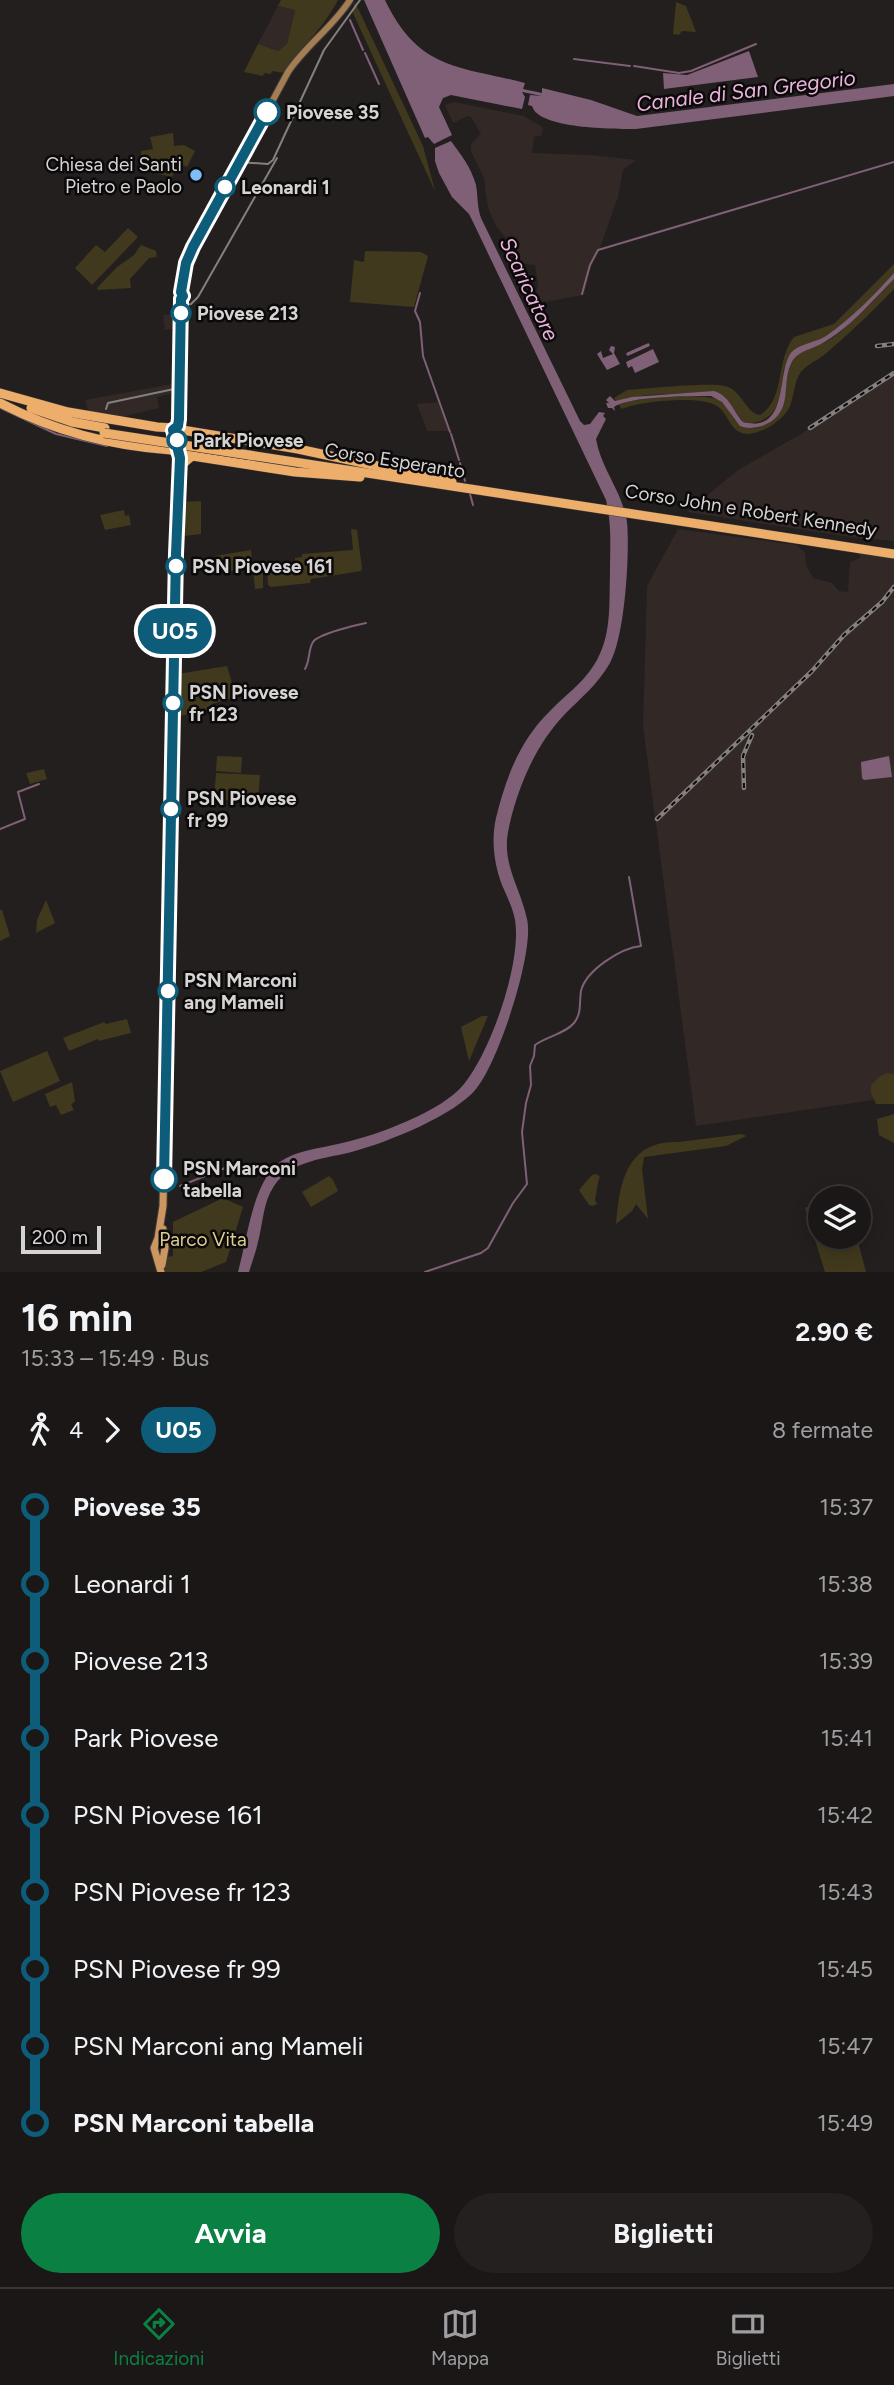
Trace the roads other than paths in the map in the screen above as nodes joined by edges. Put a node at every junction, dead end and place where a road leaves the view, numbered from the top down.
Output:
1 (350, 0) edge
2 (0, 398) edge
3 (178, 428) junction
4 (182, 454) junction
5 (435, 482) junction
6 (604, 508) joint
7 (894, 552) edge
8 (162, 1246) junction
9 (161, 1272) edge

1 - 3 main road
2 - 3 highway
2 - 4 highway, bridge
2 - 4 highway
3 - 4 main road
3 - 5 highway
4 - 5 highway
4 - 5 highway, Corso Esperanto, bridge
4 - 8 main road
5 - 6 highway, Corso Esperanto
6 - 7 highway, Corso John e Robert Kennedy
8 - 9 main road
8 - 9 main road

